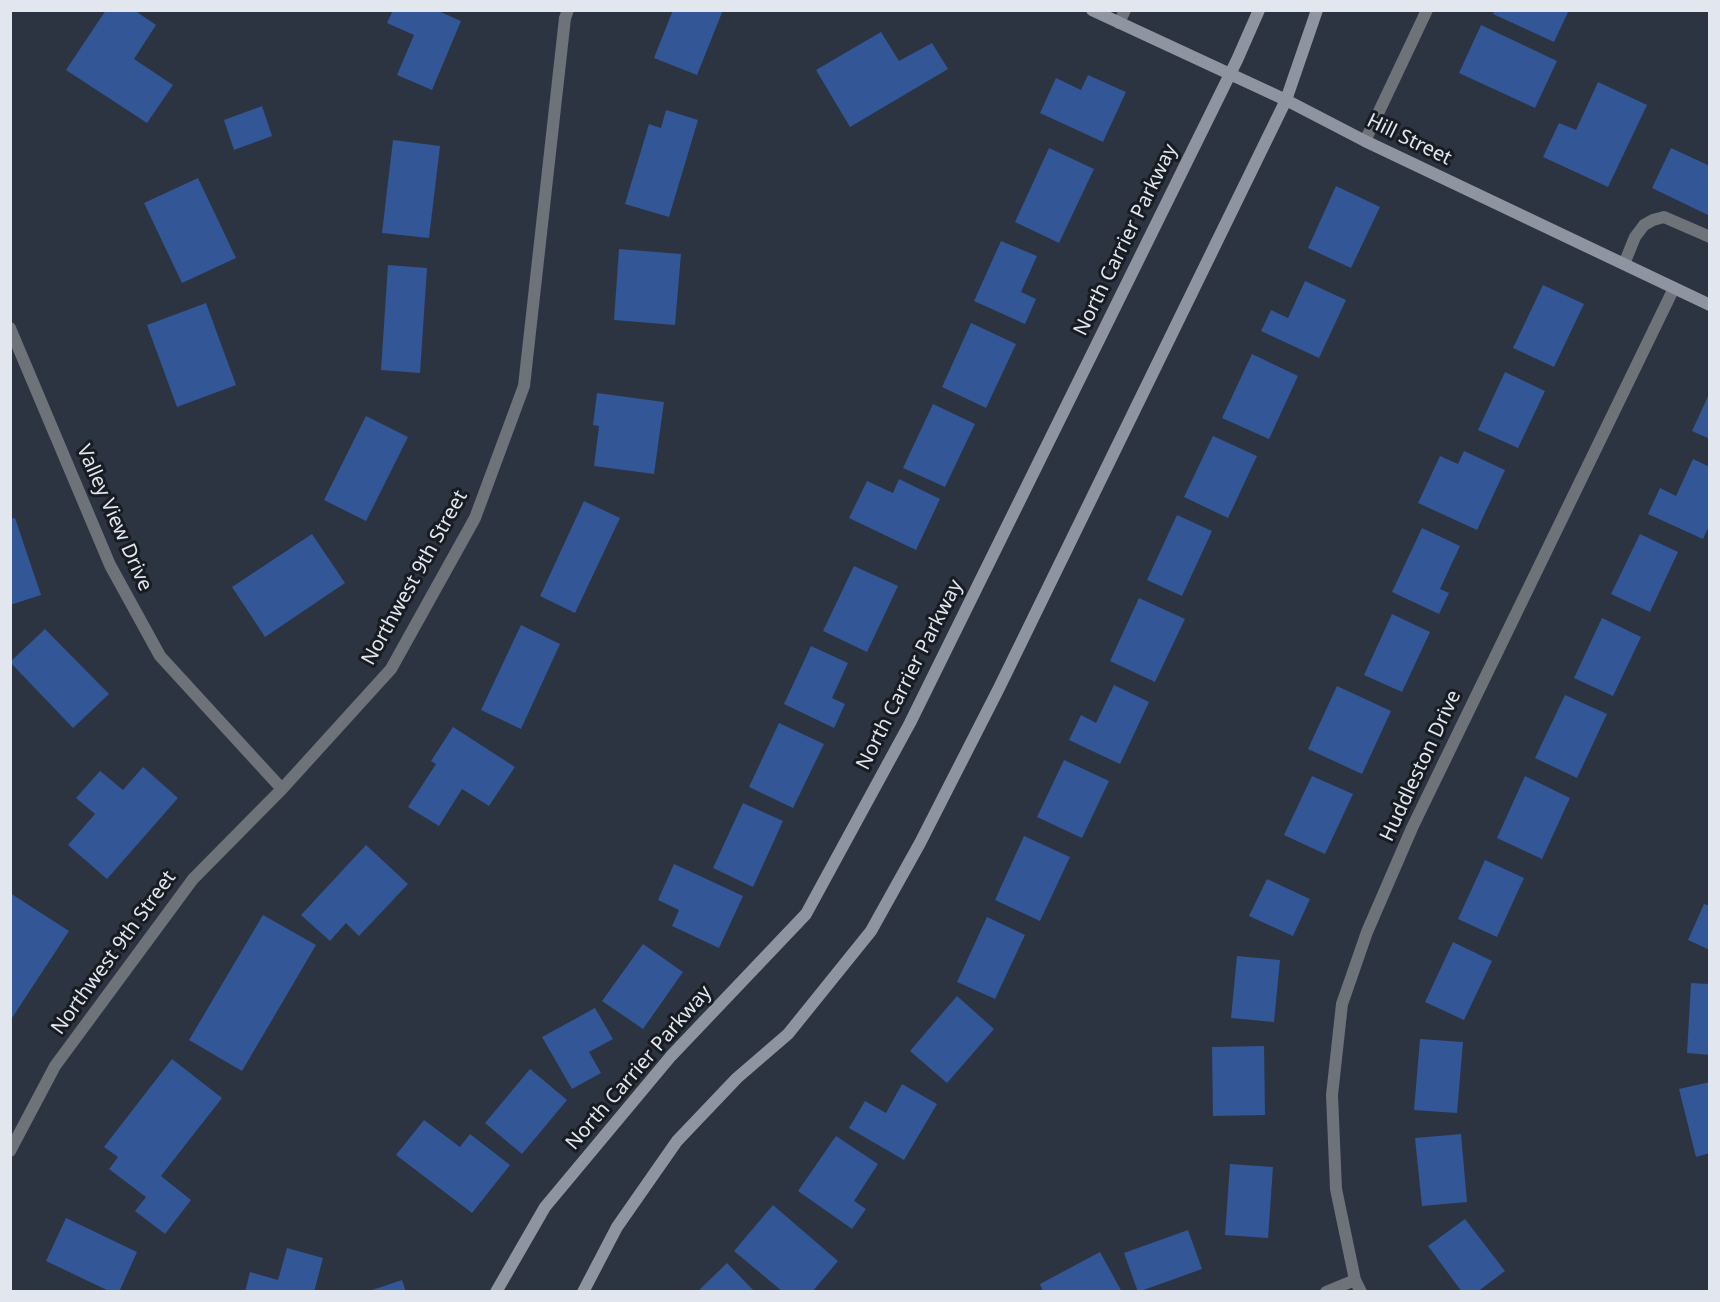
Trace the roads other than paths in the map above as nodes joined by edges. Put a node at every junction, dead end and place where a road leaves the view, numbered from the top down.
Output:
1 (568, 10) edge
2 (1092, 10) edge
3 (1125, 10) edge
4 (1259, 10) edge
5 (1317, 10) edge
6 (1427, 10) edge
7 (1119, 23) junction
8 (1229, 73) junction
9 (1286, 100) junction
10 (1365, 141) junction
11 (1710, 237) edge
12 (1624, 264) junction
13 (1674, 288) junction
14 (1710, 305) edge
15 (10, 328) edge
16 (282, 789) junction
17 (10, 1151) edge
18 (1358, 1286) edge
19 (496, 1292) edge
20 (583, 1292) edge
21 (1326, 1292) edge

1 - 16 street, Northwest 9th Street
2 - 7 main road, Hill Street
3 - 7 street
4 - 8 main road, North Carrier Parkway
5 - 9 main road
6 - 10 street
7 - 8 main road, Hill Street
8 - 9 main road, Hill Street
8 - 19 main road, North Carrier Parkway
9 - 10 main road, Hill Street
9 - 20 main road
10 - 12 main road, Hill Street
11 - 12 street
12 - 13 main road, Hill Street
13 - 14 main road, Hill Street
13 - 18 street, Huddleston Drive
15 - 16 street, Valley View Drive
16 - 17 street, Northwest 9th Street
18 - 21 street

